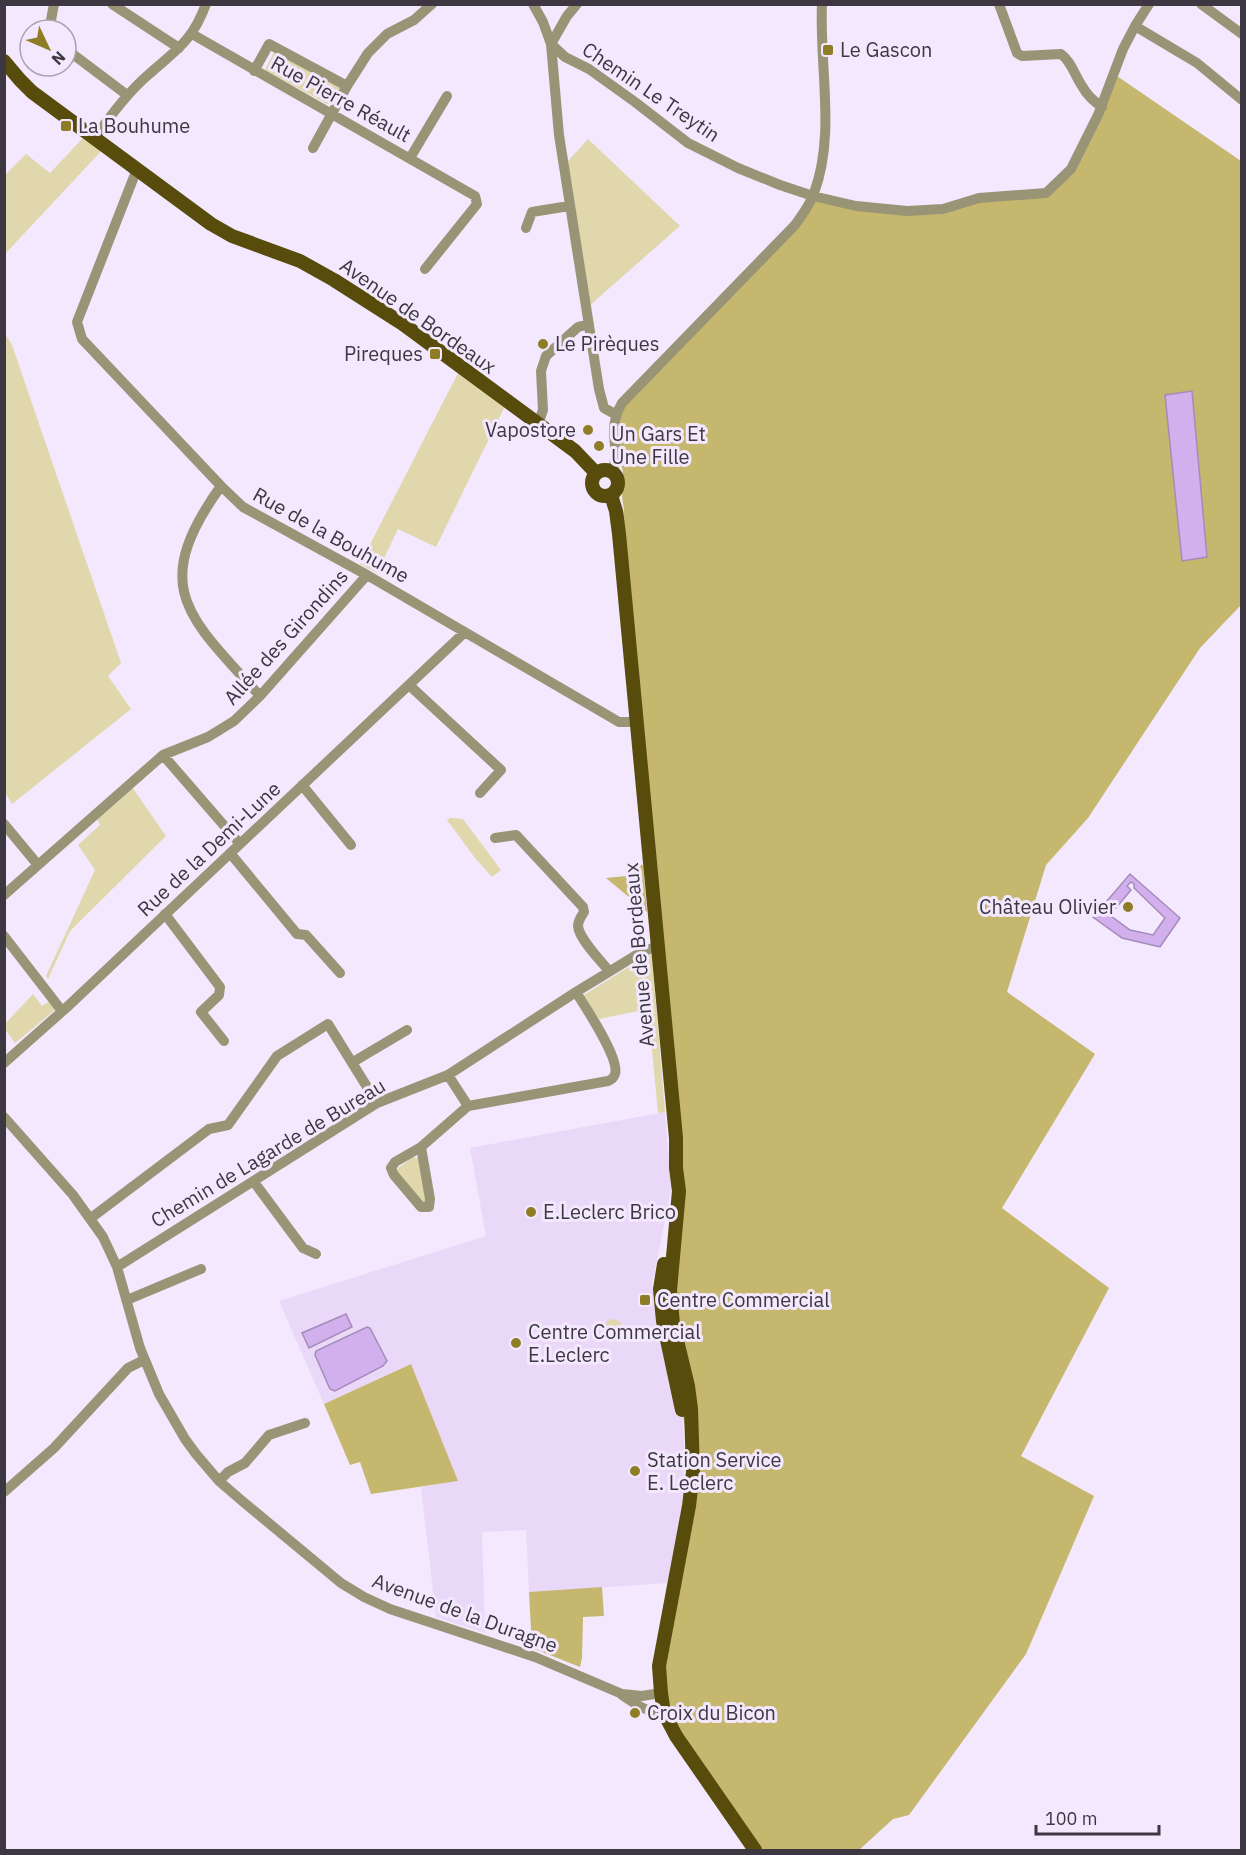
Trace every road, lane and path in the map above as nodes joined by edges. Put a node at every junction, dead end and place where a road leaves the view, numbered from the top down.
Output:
1 (112, 4) edge
2 (206, 4) edge
3 (432, 4) edge
4 (533, 4) edge
5 (577, 4) edge
6 (822, 4) edge
7 (999, 4) edge
8 (1149, 4) edge
9 (1201, 4) edge
10 (1135, 26) junction
11 (192, 34) junction
12 (1242, 34) edge
13 (551, 44) junction
14 (179, 48) junction
15 (78, 58) edge
16 (4, 61) edge
17 (254, 71) junction
18 (347, 86) junction
19 (127, 95) junction
20 (447, 96) dead end
21 (1242, 100) edge
22 (1102, 107) junction
23 (332, 115) junction
24 (94, 139) junction
25 (313, 148) dead end
26 (410, 158) junction
27 (137, 170) junction
28 (813, 196) junction
29 (569, 206) junction
30 (526, 228) dead end
31 (425, 269) dead end
32 (587, 318) junction
33 (615, 414) junction
34 (538, 424) junction
35 (612, 472) junction
36 (596, 473) junction
37 (221, 486) junction
38 (611, 495) junction
39 (367, 575) junction
40 (465, 632) junction
41 (408, 685) junction
42 (260, 696) junction
43 (637, 722) junction
44 (163, 755) junction
45 (302, 785) junction
46 (480, 794) dead end
47 (4, 824) edge
48 (495, 838) dead end
49 (240, 844) junction
50 (351, 845) dead end
51 (230, 853) junction
52 (38, 865) junction
53 (4, 895) edge
54 (165, 914) junction
55 (4, 936) edge
56 (657, 946) junction
57 (609, 971) junction
58 (340, 974) dead end
59 (576, 992) junction
60 (62, 1011) junction
61 (407, 1030) dead end
62 (224, 1041) dead end
63 (352, 1062) junction
64 (4, 1063) edge
65 (448, 1075) junction
66 (377, 1103) junction
67 (468, 1106) junction
68 (4, 1117) edge
69 (420, 1148) junction
70 (676, 1168) junction
71 (254, 1182) junction
72 (91, 1218) junction
73 (316, 1254) dead end
74 (117, 1267) junction
75 (201, 1269) dead end
76 (127, 1300) junction
77 (144, 1360) junction
78 (305, 1423) dead end
79 (219, 1480) junction
80 (4, 1492) edge
81 (689, 1502) junction
82 (661, 1693) junction
83 (622, 1694) junction
84 (664, 1713) junction
85 (755, 1851) edge

1 - 14 street
2 - 11 street
3 - 18 street
4 - 13 street
5 - 13 street
6 - 28 street
7 - 22 street
8 - 10 street, Chemin Le Treytin
9 - 12 street
10 - 21 street
10 - 22 street, Chemin Le Treytin
11 - 14 street
11 - 17 street, Rue Pierre Réault
13 - 28 street, Chemin Le Treytin
13 - 29 street
14 - 19 street
15 - 19 street
16 - 24 main road, Avenue de Bordeaux
17 - 18 street, Rue Pierre Réault
17 - 23 street, Rue Pierre Réault
18 - 23 street
19 - 24 street
20 - 26 street, Rue Pierre Réault
22 - 28 street, Chemin Le Treytin
23 - 25 street
23 - 26 street, Rue Pierre Réault
24 - 27 main road, Avenue de Bordeaux
26 - 31 street, Rue Pierre Réault
27 - 34 main road, Avenue de Bordeaux
27 - 37 street, Rue de la Bouhume
28 - 33 street
29 - 30 street
29 - 32 street
32 - 33 street
32 - 34 street
33 - 35 street
34 - 36 main road, Avenue de Bordeaux
35 - 36 main road
35 - 38 main road
36 - 38 main road
37 - 39 street, Rue de la Bouhume
37 - 42 street
38 - 43 main road, Avenue de Bordeaux
39 - 40 street, Rue de la Bouhume
39 - 42 street, Allée des Girondins
40 - 41 street, Rue de la Demi-Lune
40 - 43 street, Rue de la Bouhume
41 - 45 street, Rue de la Demi-Lune
41 - 46 street
42 - 44 street, Allée des Girondins
43 - 56 main road, Avenue de Bordeaux
44 - 49 street
44 - 52 street, Allée des Girondins
45 - 49 street, Rue de la Demi-Lune
45 - 50 street
47 - 52 street
48 - 57 street
49 - 51 street, Rue de la Demi-Lune
51 - 54 street, Rue de la Demi-Lune
51 - 58 street
52 - 53 street, Allée des Girondins
54 - 60 street, Rue de la Demi-Lune
54 - 62 street
55 - 60 street
56 - 57 street, Chemin de Lagarde de Bureau
56 - 70 main road, Avenue de Bordeaux
57 - 59 street, Chemin de Lagarde de Bureau
59 - 65 street, Chemin de Lagarde de Bureau
59 - 67 street
60 - 64 street, Rue de la Demi-Lune
61 - 63 street
63 - 66 street
63 - 72 street
65 - 66 street, Chemin de Lagarde de Bureau
65 - 67 street
66 - 71 street, Chemin de Lagarde de Bureau
67 - 69 street
68 - 72 street, Avenue de la Duragne
69 - 69 street
70 - 81 main road, Avenue de Bordeaux
70 - 81 main road
71 - 73 street
71 - 74 street, Chemin de Lagarde de Bureau
72 - 74 street, Avenue de la Duragne
74 - 76 street, Avenue de la Duragne
75 - 76 street
76 - 77 street, Avenue de la Duragne
77 - 79 street, Avenue de la Duragne
77 - 80 street
78 - 79 street
79 - 83 street, Avenue de la Duragne
81 - 82 main road
82 - 83 street, Avenue de la Duragne
82 - 84 main road
83 - 84 street, Avenue de la Duragne
84 - 85 main road

